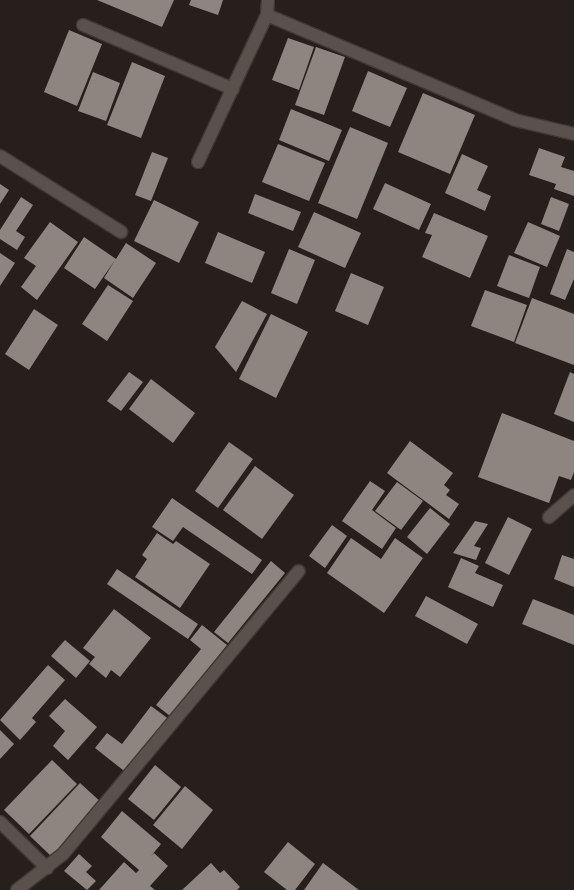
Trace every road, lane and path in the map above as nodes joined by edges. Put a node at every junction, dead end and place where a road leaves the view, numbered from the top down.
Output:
1 (268, 0) edge
2 (267, 15) junction
3 (83, 25) dead end
4 (232, 89) junction
5 (574, 134) edge
6 (0, 156) edge
7 (198, 162) dead end
8 (121, 232) dead end
9 (574, 495) edge
10 (549, 517) dead end
11 (299, 571) dead end
12 (0, 822) edge
13 (47, 868) junction
14 (16, 890) edge

1 - 2 street
2 - 4 street
2 - 5 street
3 - 4 street
4 - 7 street
6 - 8 street
9 - 10 street
11 - 13 street
12 - 13 street
13 - 14 street

